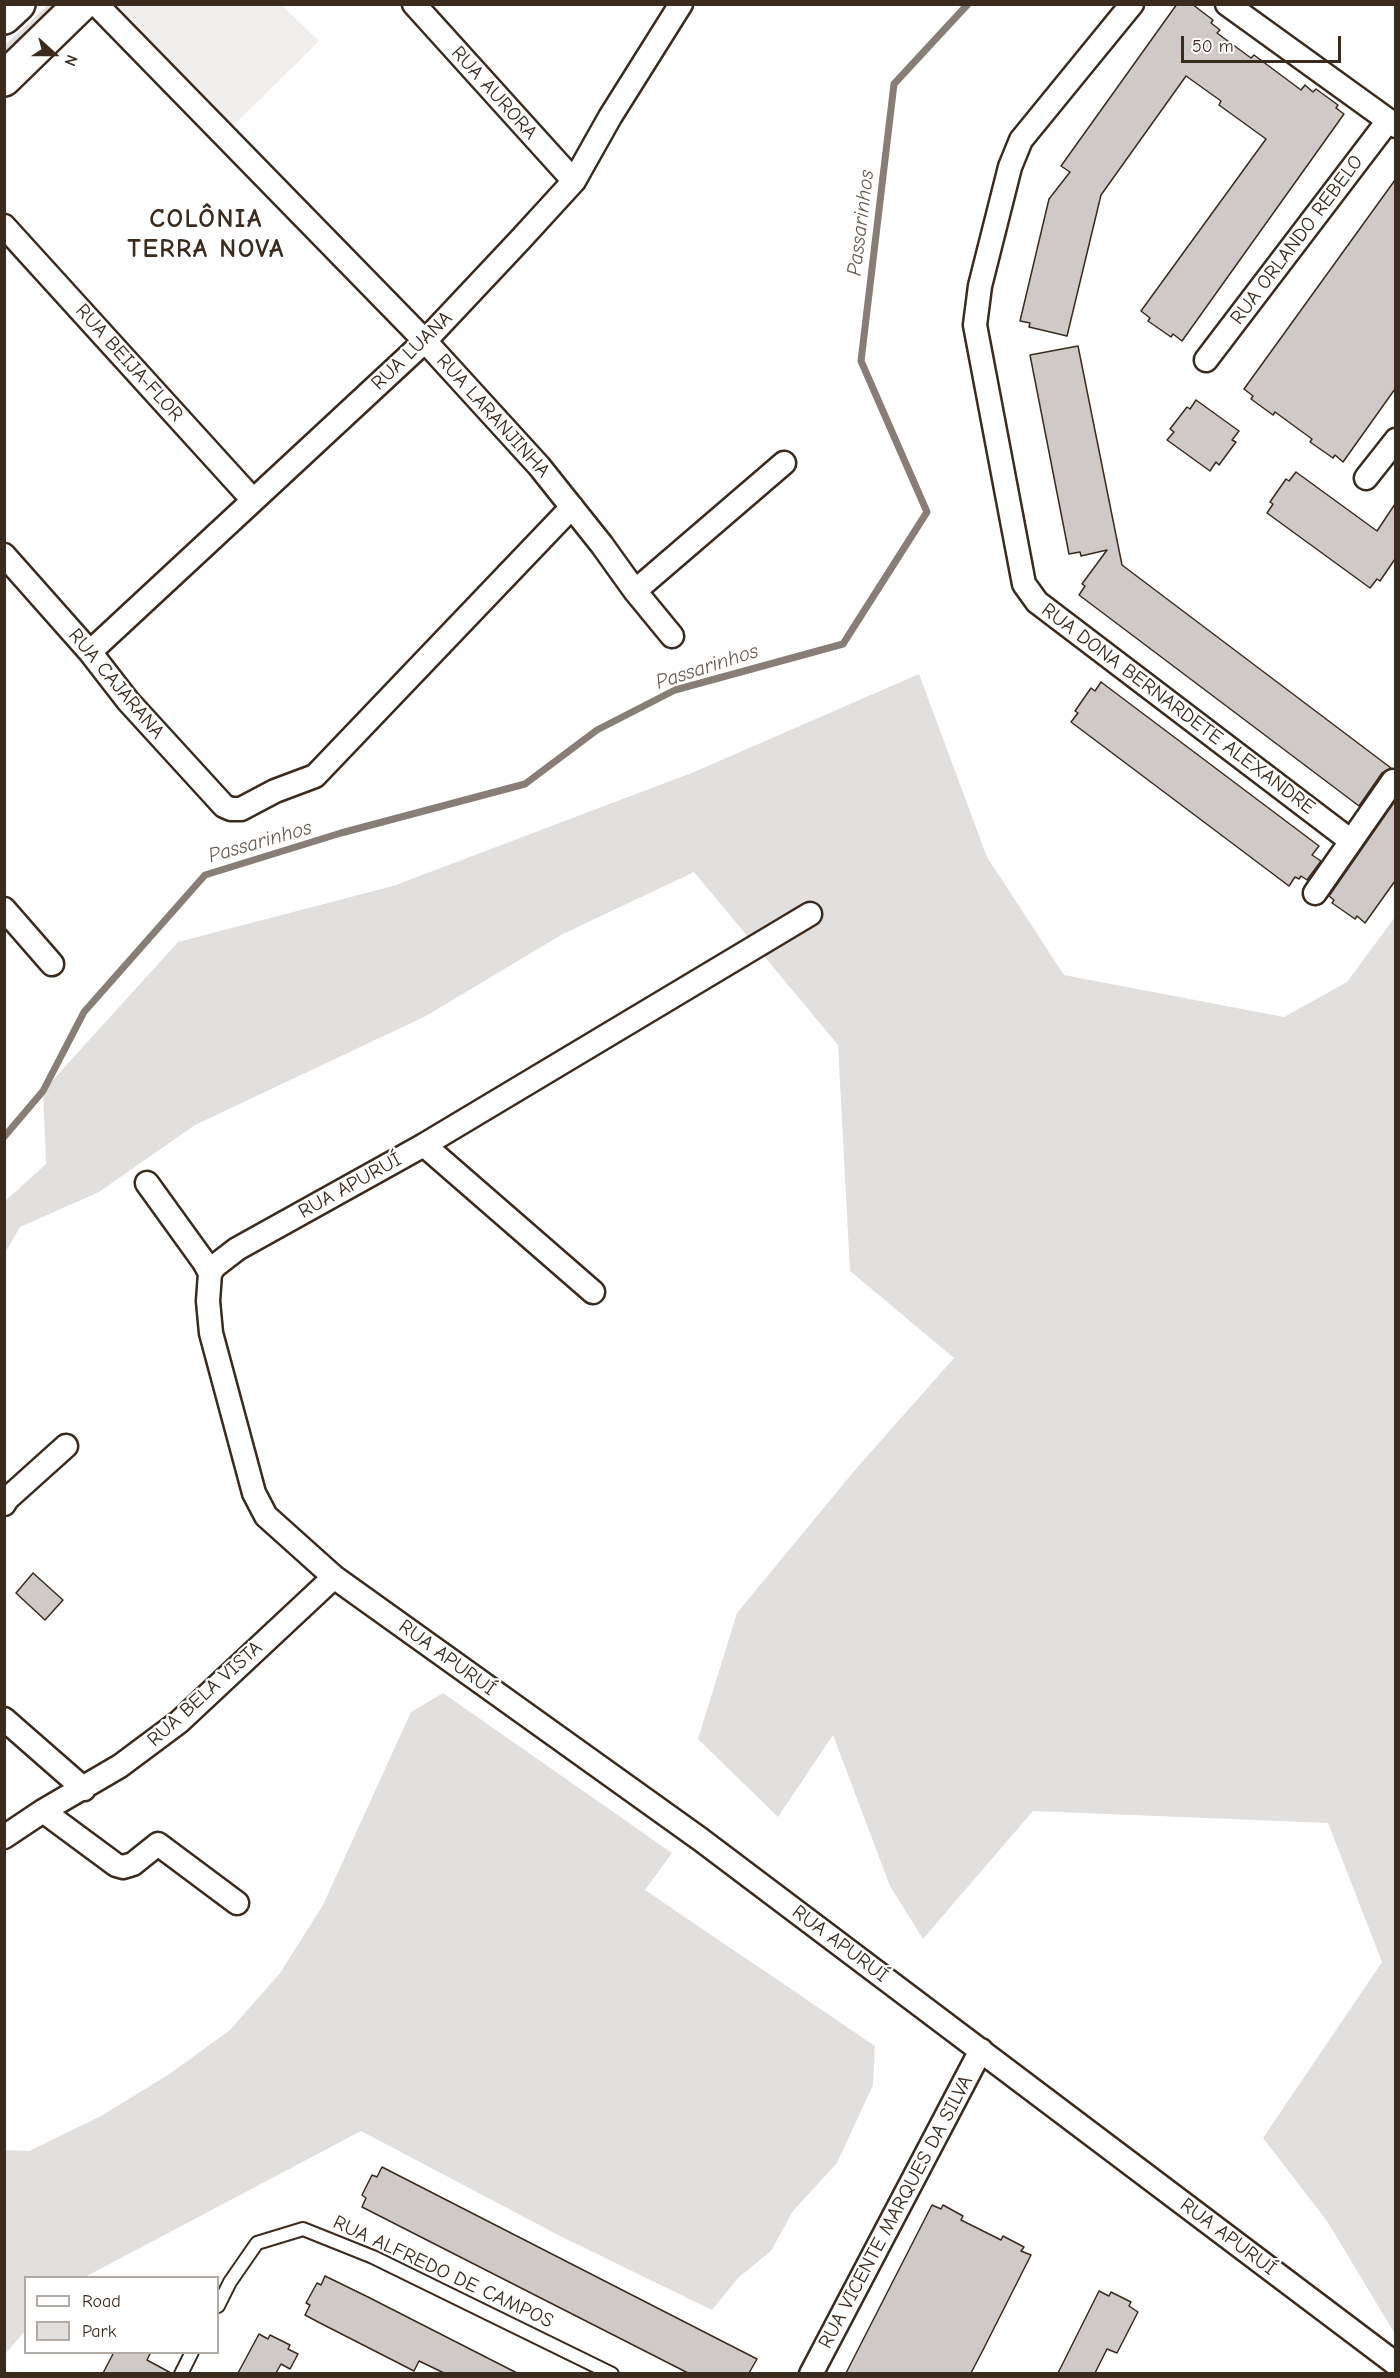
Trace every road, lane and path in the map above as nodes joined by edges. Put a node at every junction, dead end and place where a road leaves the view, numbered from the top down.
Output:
1 (18, 4) edge
2 (81, 4) edge
3 (96, 4) edge
4 (414, 4) edge
5 (681, 4) edge
6 (1132, 4) edge
7 (1227, 4) edge
8 (4, 17) edge
9 (4, 79) edge
10 (1392, 123) edge
11 (574, 181) junction
12 (4, 226) edge
13 (425, 341) junction
14 (1206, 360) dead end
15 (1395, 440) edge
16 (784, 463) dead end
17 (1366, 478) dead end
18 (253, 500) junction
19 (572, 507) junction
20 (4, 555) edge
21 (634, 591) junction
22 (672, 636) dead end
23 (90, 652) junction
24 (1393, 781) dead end
25 (1351, 841) junction
26 (1315, 893) dead end
27 (4, 909) edge
28 (810, 914) dead end
29 (52, 964) dead end
30 (424, 1145) junction
31 (147, 1183) dead end
32 (210, 1274) junction
33 (593, 1292) dead end
34 (66, 1446) dead end
35 (4, 1504) edge
36 (334, 1576) junction
37 (4, 1719) edge
38 (84, 1789) junction
39 (43, 1811) junction
40 (4, 1837) edge
41 (237, 1903) dead end
42 (981, 2050) junction
43 (219, 2304) edge
44 (191, 2354) edge
45 (1395, 2364) edge
46 (181, 2373) edge
47 (612, 2373) edge
48 (811, 2373) edge

1 - 8 main road
2 - 9 main road
3 - 13 street, RUA LARANJINHA
4 - 11 street, RUA AURORA
5 - 11 street, RUA LUANA
6 - 25 street, RUA DONA BERNARDETE ALEXANDRE
7 - 10 street
10 - 14 street, RUA ORLANDO REBELO
11 - 13 street, RUA LUANA
12 - 18 street, RUA BEIJA-FLOR
13 - 18 street, RUA LUANA
13 - 19 street, RUA LARANJINHA
15 - 17 street
16 - 21 street
18 - 23 street, RUA LUANA
19 - 21 street, RUA LARANJINHA
19 - 23 street, RUA CAJARANA
20 - 23 street, RUA CAJARANA
21 - 22 street, RUA LARANJINHA
24 - 25 street
25 - 26 street
27 - 29 street
28 - 30 street, RUA APURUÍ
30 - 32 street, RUA APURUÍ
30 - 33 street
31 - 32 street
32 - 36 street, RUA APURUÍ
34 - 35 street
36 - 38 street, RUA BELA VISTA
36 - 42 street, RUA APURUÍ
37 - 38 street
38 - 39 street, RUA BELA VISTA
39 - 40 street, RUA BELA VISTA
39 - 41 street
42 - 45 street, RUA APURUÍ
42 - 48 street, RUA VICENTE MARQUES DA SILVA
43 - 47 lane, RUA ALFREDO DE CAMPOS
44 - 46 lane

